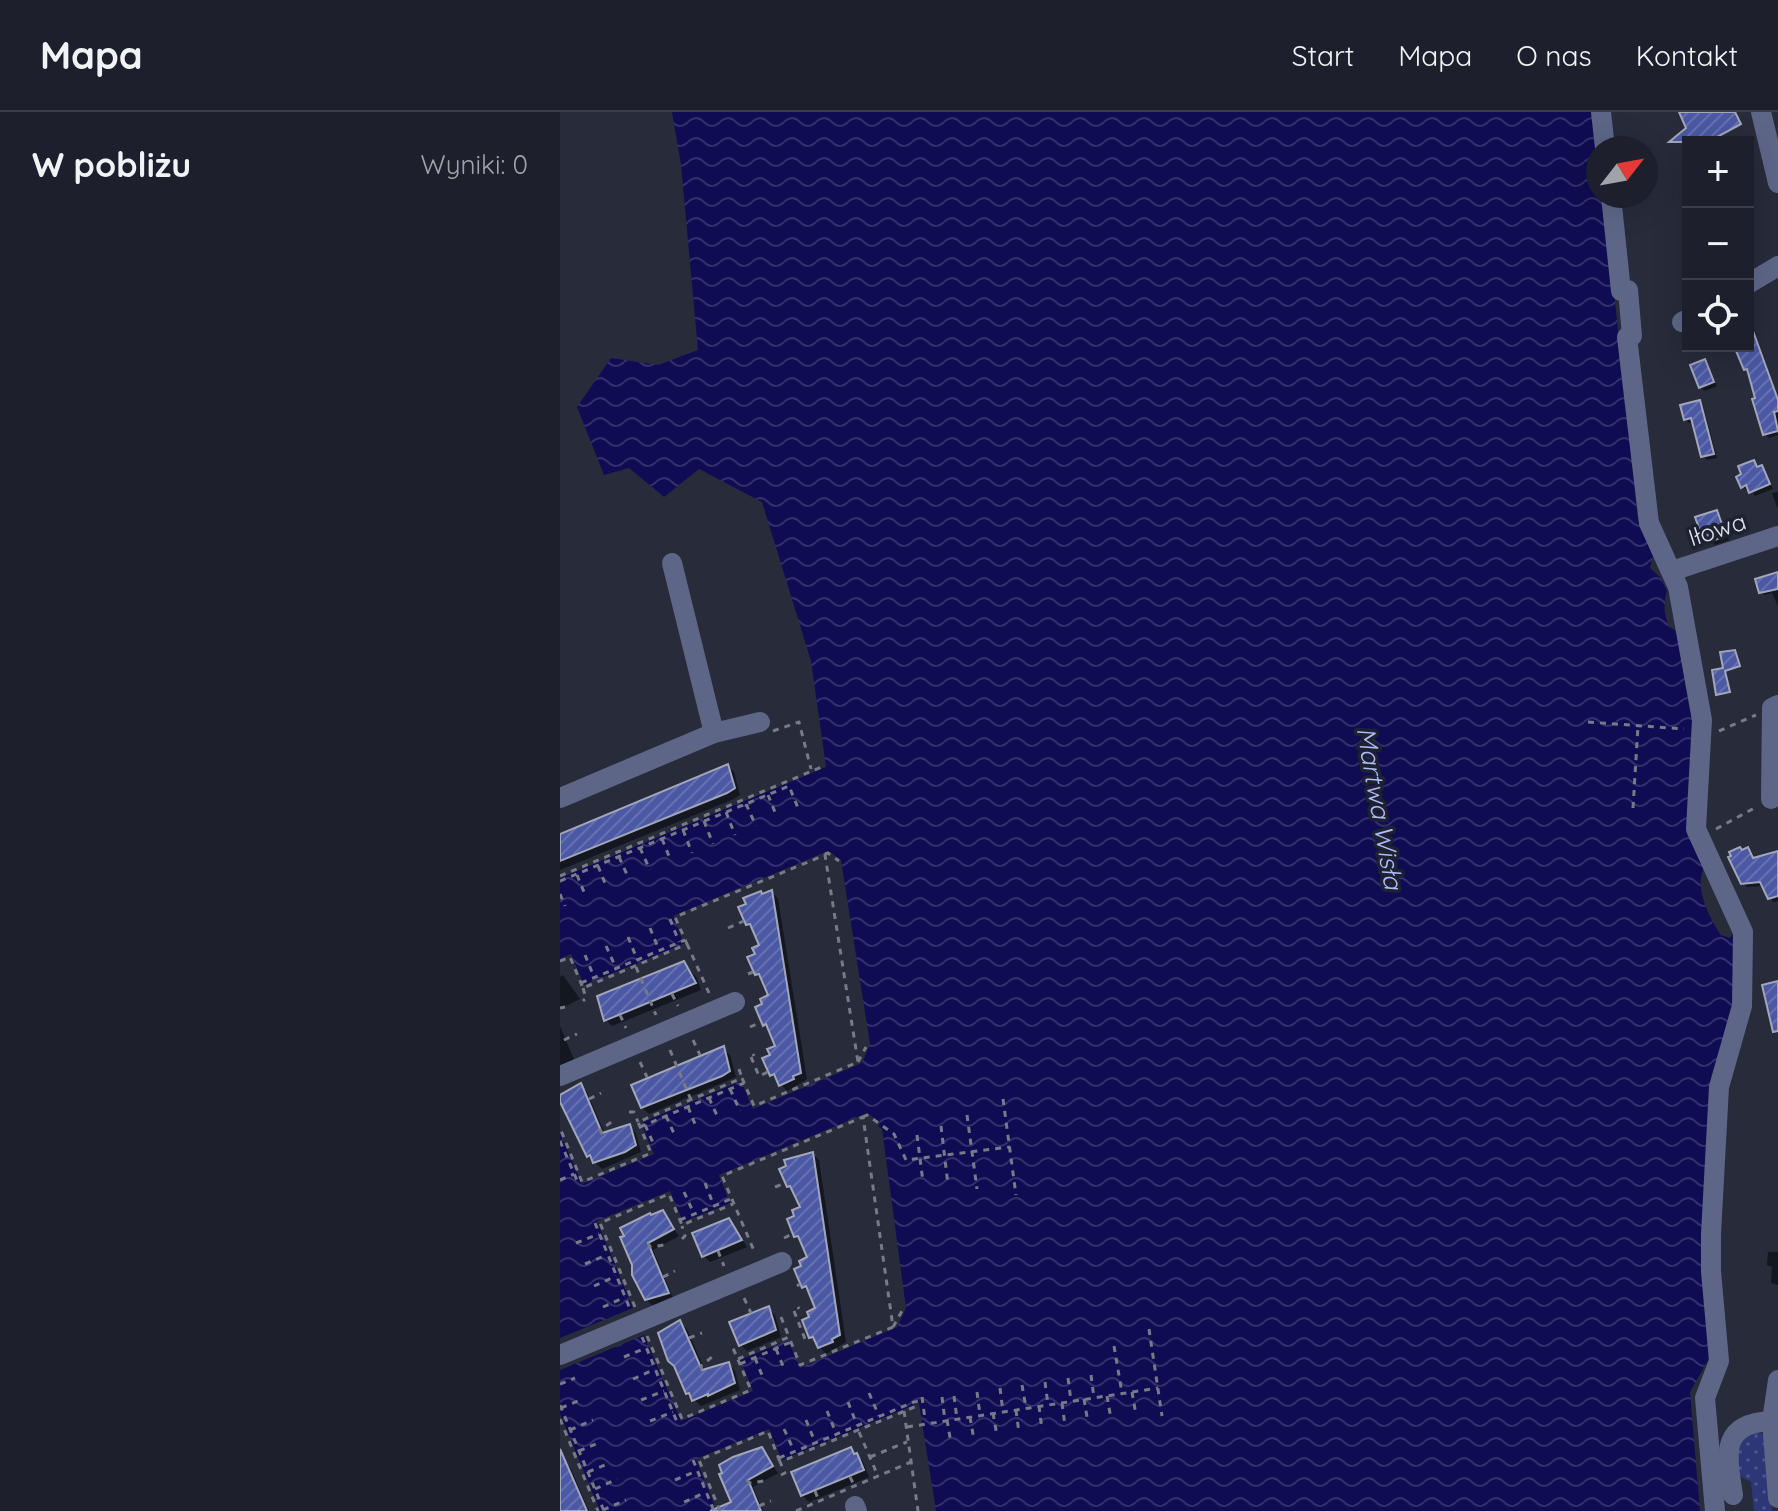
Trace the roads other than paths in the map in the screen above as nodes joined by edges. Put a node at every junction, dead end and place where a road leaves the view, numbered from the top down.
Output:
1 (1601, 112) edge
2 (1761, 112) edge
3 (1604, 136) edge
4 (1778, 183) edge
5 (1612, 208) edge
6 (1778, 266) edge
7 (1754, 280) edge
8 (1778, 536) edge
9 (672, 563) dead end
10 (1672, 571) junction
11 (1775, 706) edge
12 (765, 727) road end
13 (714, 733) junction
14 (560, 798) edge
15 (1771, 799) road end
16 (735, 1002) dead end
17 (560, 1076) edge
18 (782, 1262) dead end
19 (560, 1355) edge
20 (1778, 1380) edge
21 (1774, 1411) edge
22 (1775, 1453) edge
23 (1733, 1495) dead end
24 (1778, 1498) edge
25 (1715, 1511) edge

1 - 3 street
2 - 4 street
5 - 10 street
6 - 7 street
8 - 10 street, Iłowa
9 - 13 street
10 - 25 street
11 - 15 street
12 - 13 street
13 - 14 street
16 - 17 street
18 - 19 street
20 - 21 street
21 - 22 street
21 - 23 street
22 - 24 street

